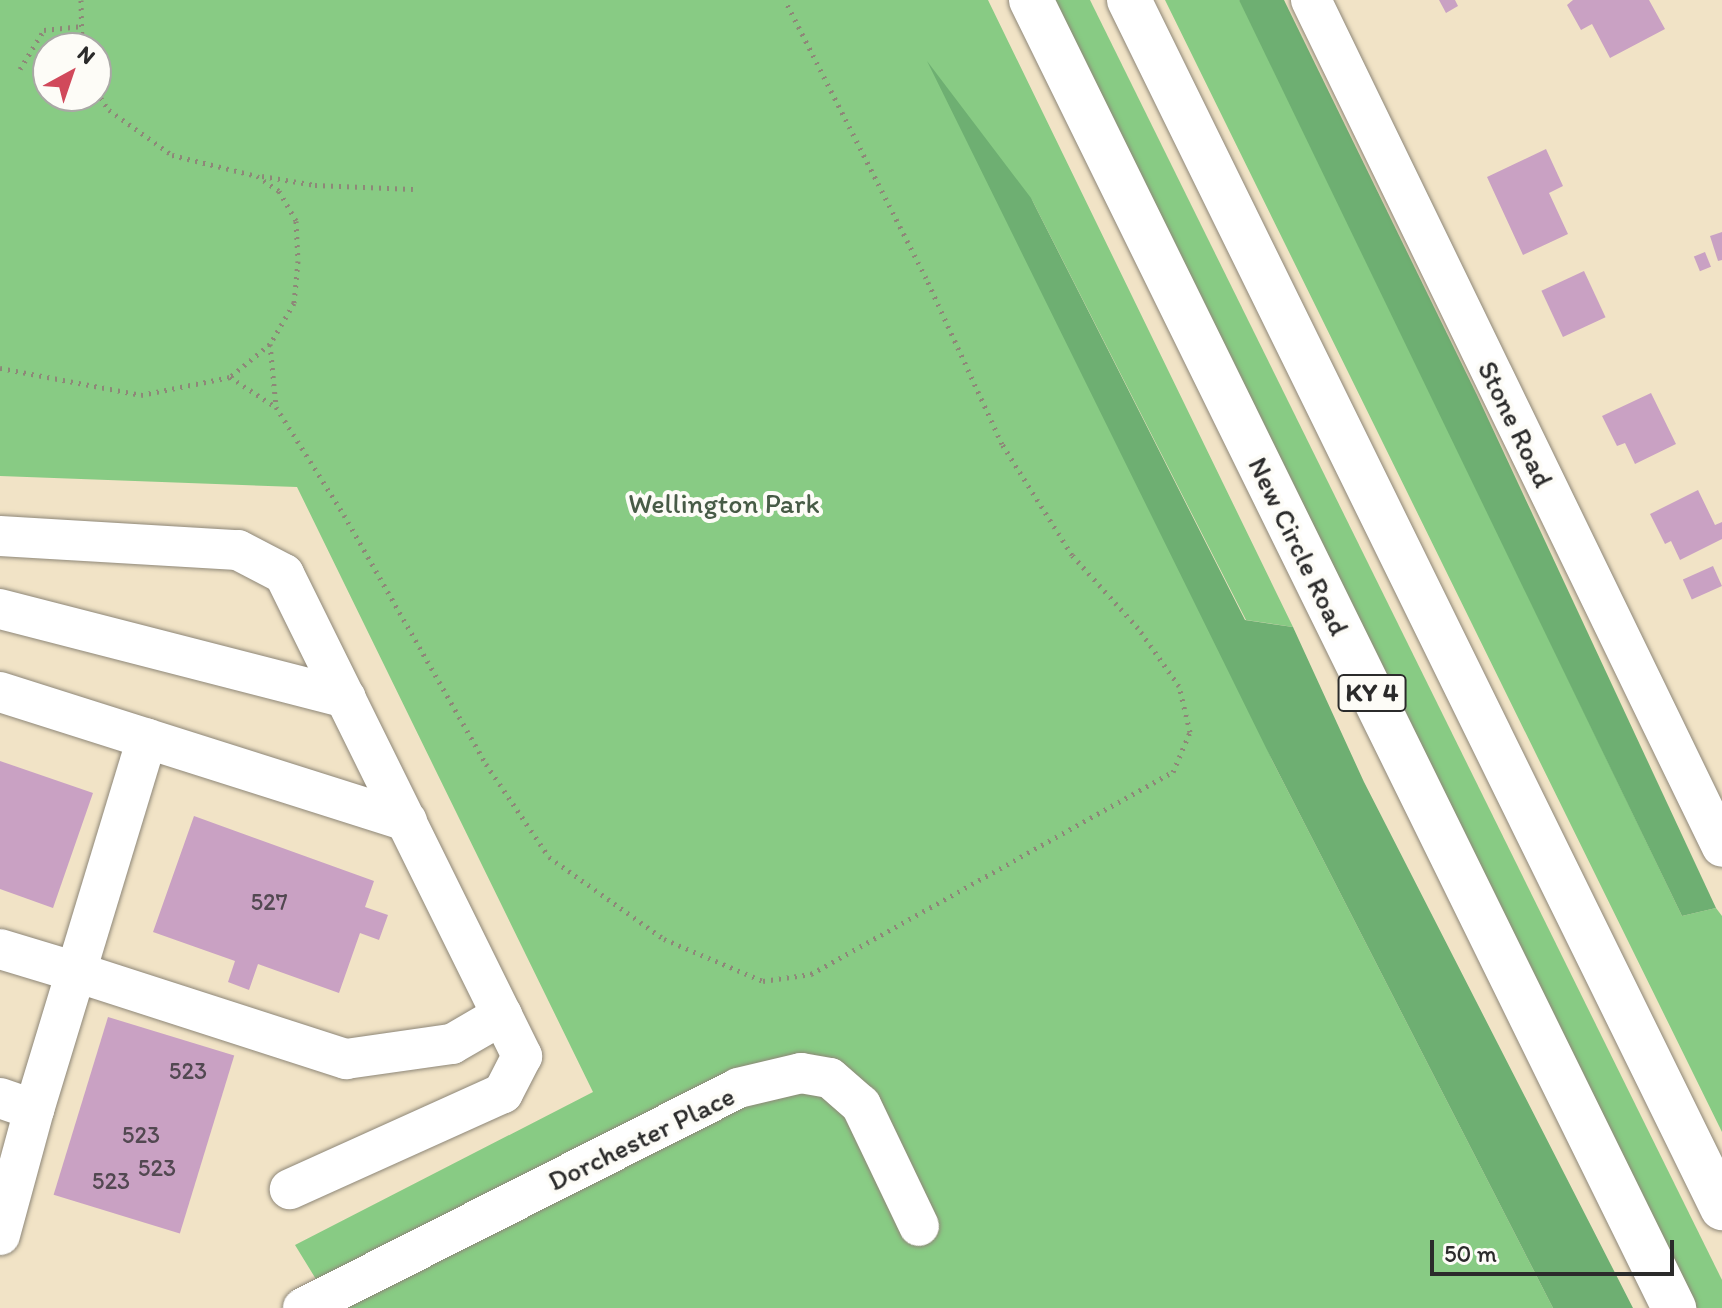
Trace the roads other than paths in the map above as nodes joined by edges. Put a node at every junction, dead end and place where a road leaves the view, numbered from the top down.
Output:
1 (1031, 0) edge
2 (1129, 0) edge
3 (1311, 0) edge
4 (1, 542) edge
5 (0, 609) edge
6 (0, 692) edge
7 (346, 698) junction
8 (147, 739) junction
9 (407, 821) junction
10 (1719, 832) edge
11 (0, 949) edge
12 (76, 972) junction
13 (502, 1015) junction
14 (17, 1104) edge
15 (290, 1189) dead end
16 (1722, 1208) edge
17 (919, 1226) dead end
18 (0, 1235) edge
19 (303, 1308) edge
20 (1674, 1308) edge

1 - 20 highway, New Circle Road / KY 4
2 - 16 highway
3 - 10 street, Stone Road
4 - 7 street
5 - 7 street
6 - 8 street
7 - 9 street
8 - 9 street
8 - 12 street
9 - 13 street
11 - 12 street
12 - 13 street
12 - 14 street
13 - 15 street
14 - 18 street
17 - 19 street, Dorchester Place

